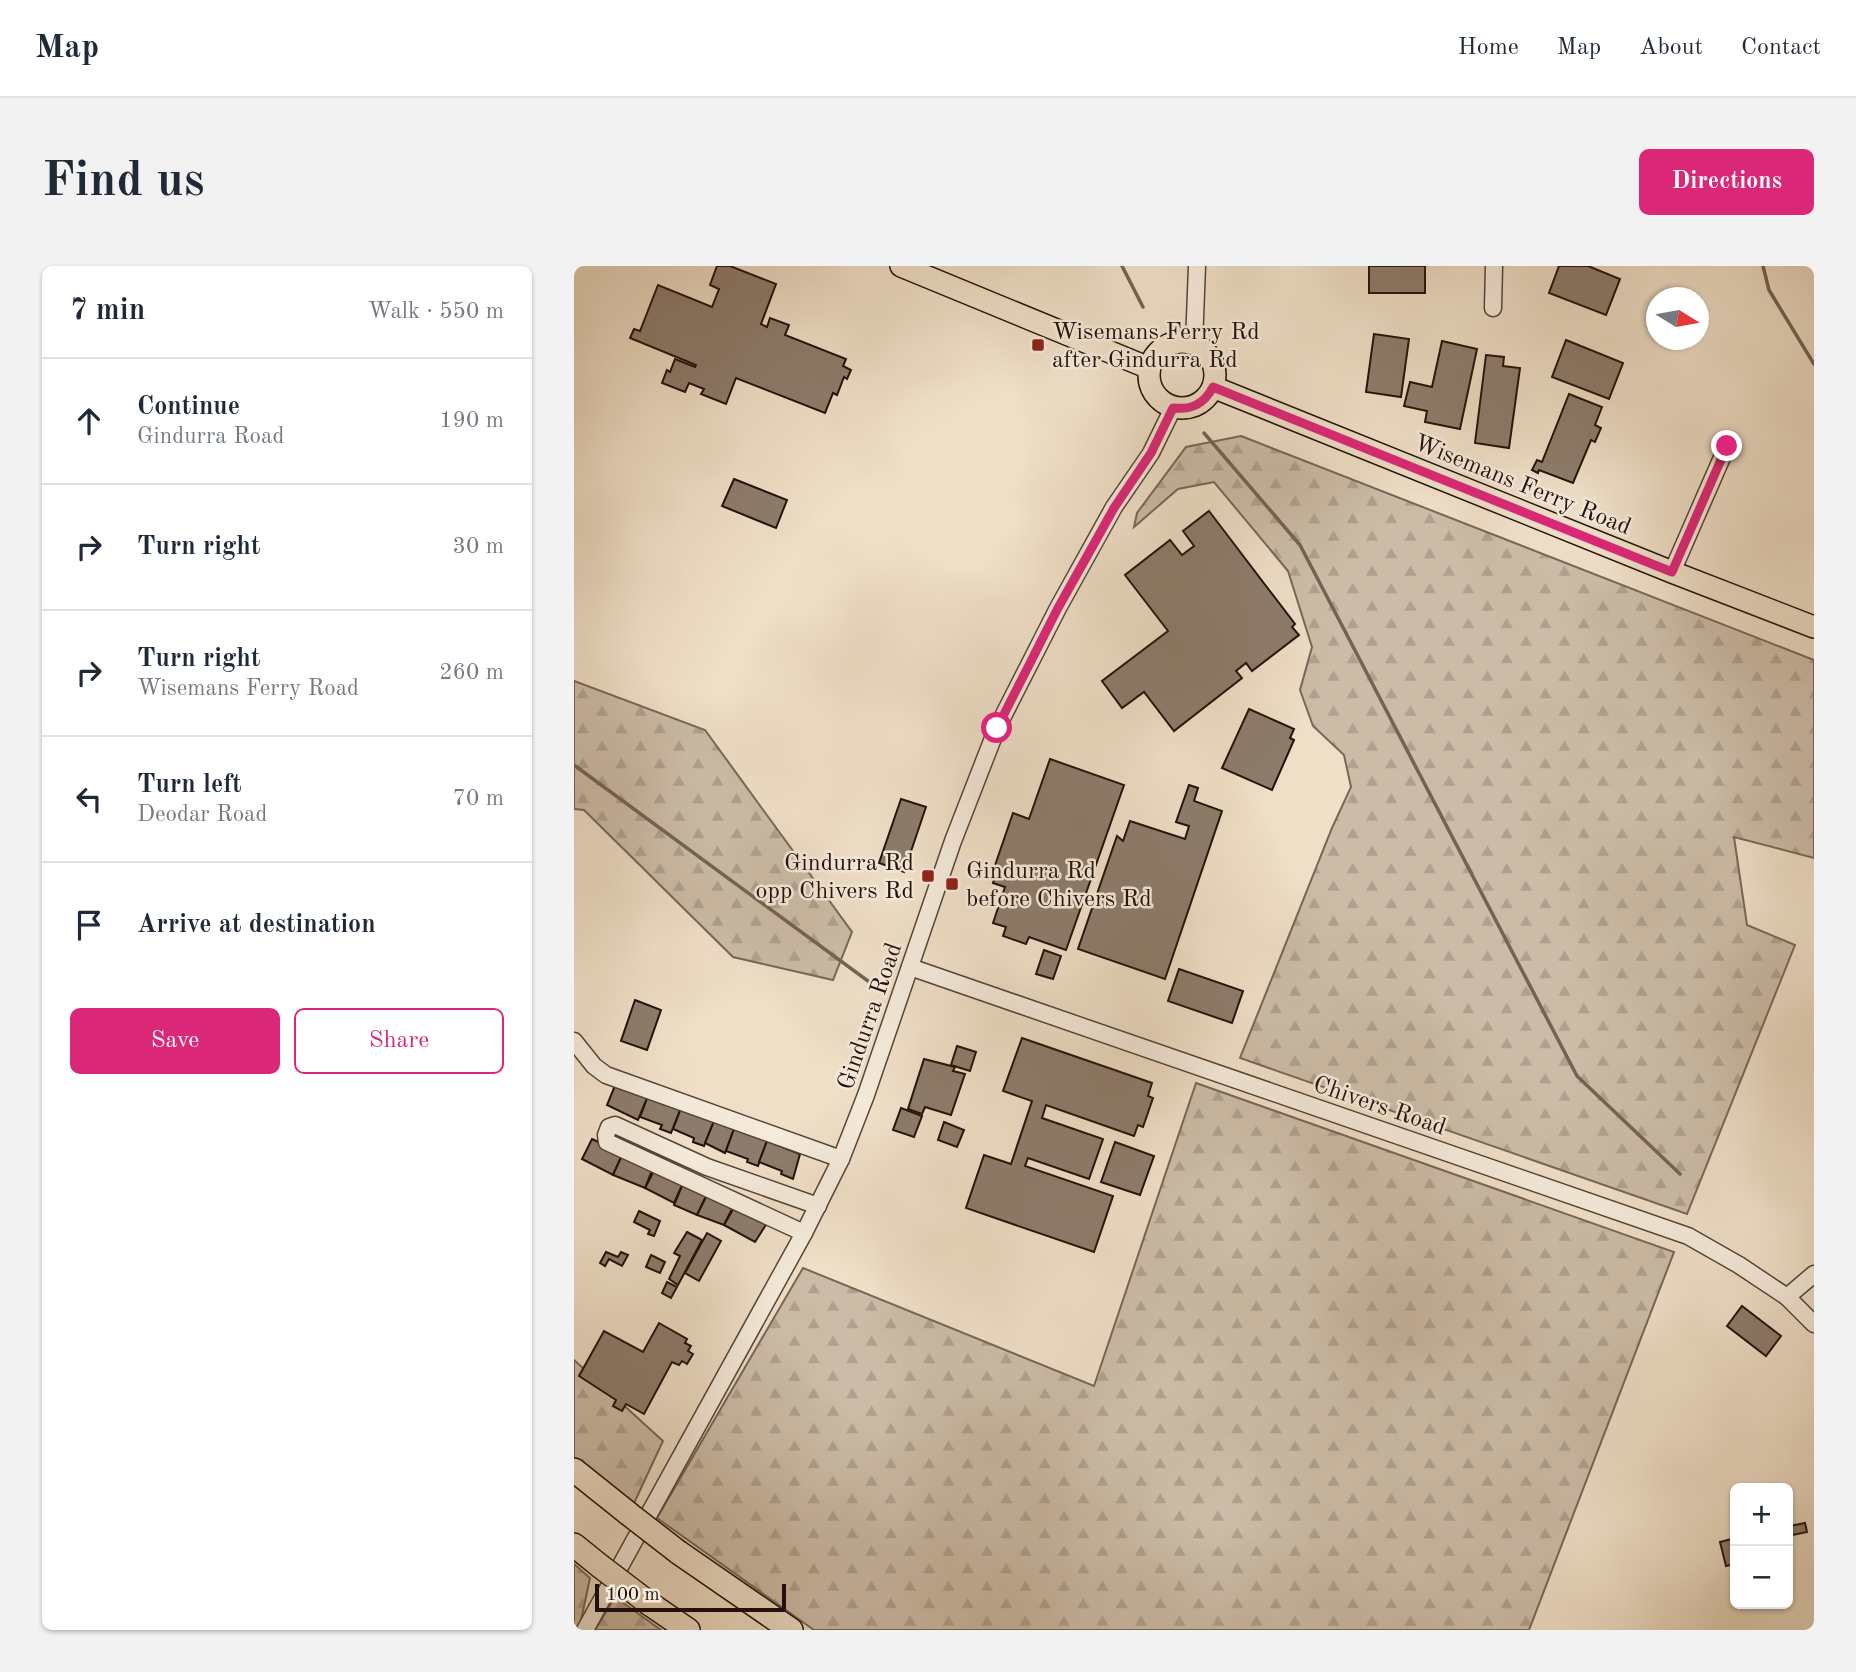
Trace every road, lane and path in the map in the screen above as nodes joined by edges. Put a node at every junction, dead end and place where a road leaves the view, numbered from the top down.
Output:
1 (901, 266) edge
2 (1197, 266) edge
3 (1494, 266) edge
4 (1493, 308) dead end
5 (1194, 344) junction
6 (1149, 368) junction
7 (1213, 387) junction
8 (1173, 408) junction
9 (1727, 446) dead end
10 (1672, 572) junction
11 (1814, 627) edge
12 (910, 967) junction
13 (574, 1041) edge
14 (841, 1159) junction
15 (818, 1206) junction
16 (804, 1233) junction
17 (1814, 1274) edge
18 (1787, 1297) junction
19 (1814, 1324) edge
20 (574, 1470) edge
21 (574, 1545) edge
22 (585, 1630) edge
23 (688, 1630) edge
24 (791, 1630) edge

1 - 6 main road
2 - 5 street
3 - 4 street
5 - 6 main road
5 - 7 main road
6 - 8 main road
7 - 8 main road
7 - 10 main road, Wisemans Ferry Road
8 - 12 street, Gindurra Road
9 - 10 street
10 - 11 main road, Wisemans Ferry Road
12 - 14 street, Gindurra Road
12 - 18 street, Chivers Road
13 - 14 street
14 - 15 street, Gindurra Road
15 - 16 street, Gindurra Road
15 - 16 street
16 - 22 street, Gindurra Road
17 - 18 street
18 - 19 street, Chivers Road
20 - 24 highway, bridge
21 - 23 highway, bridge

